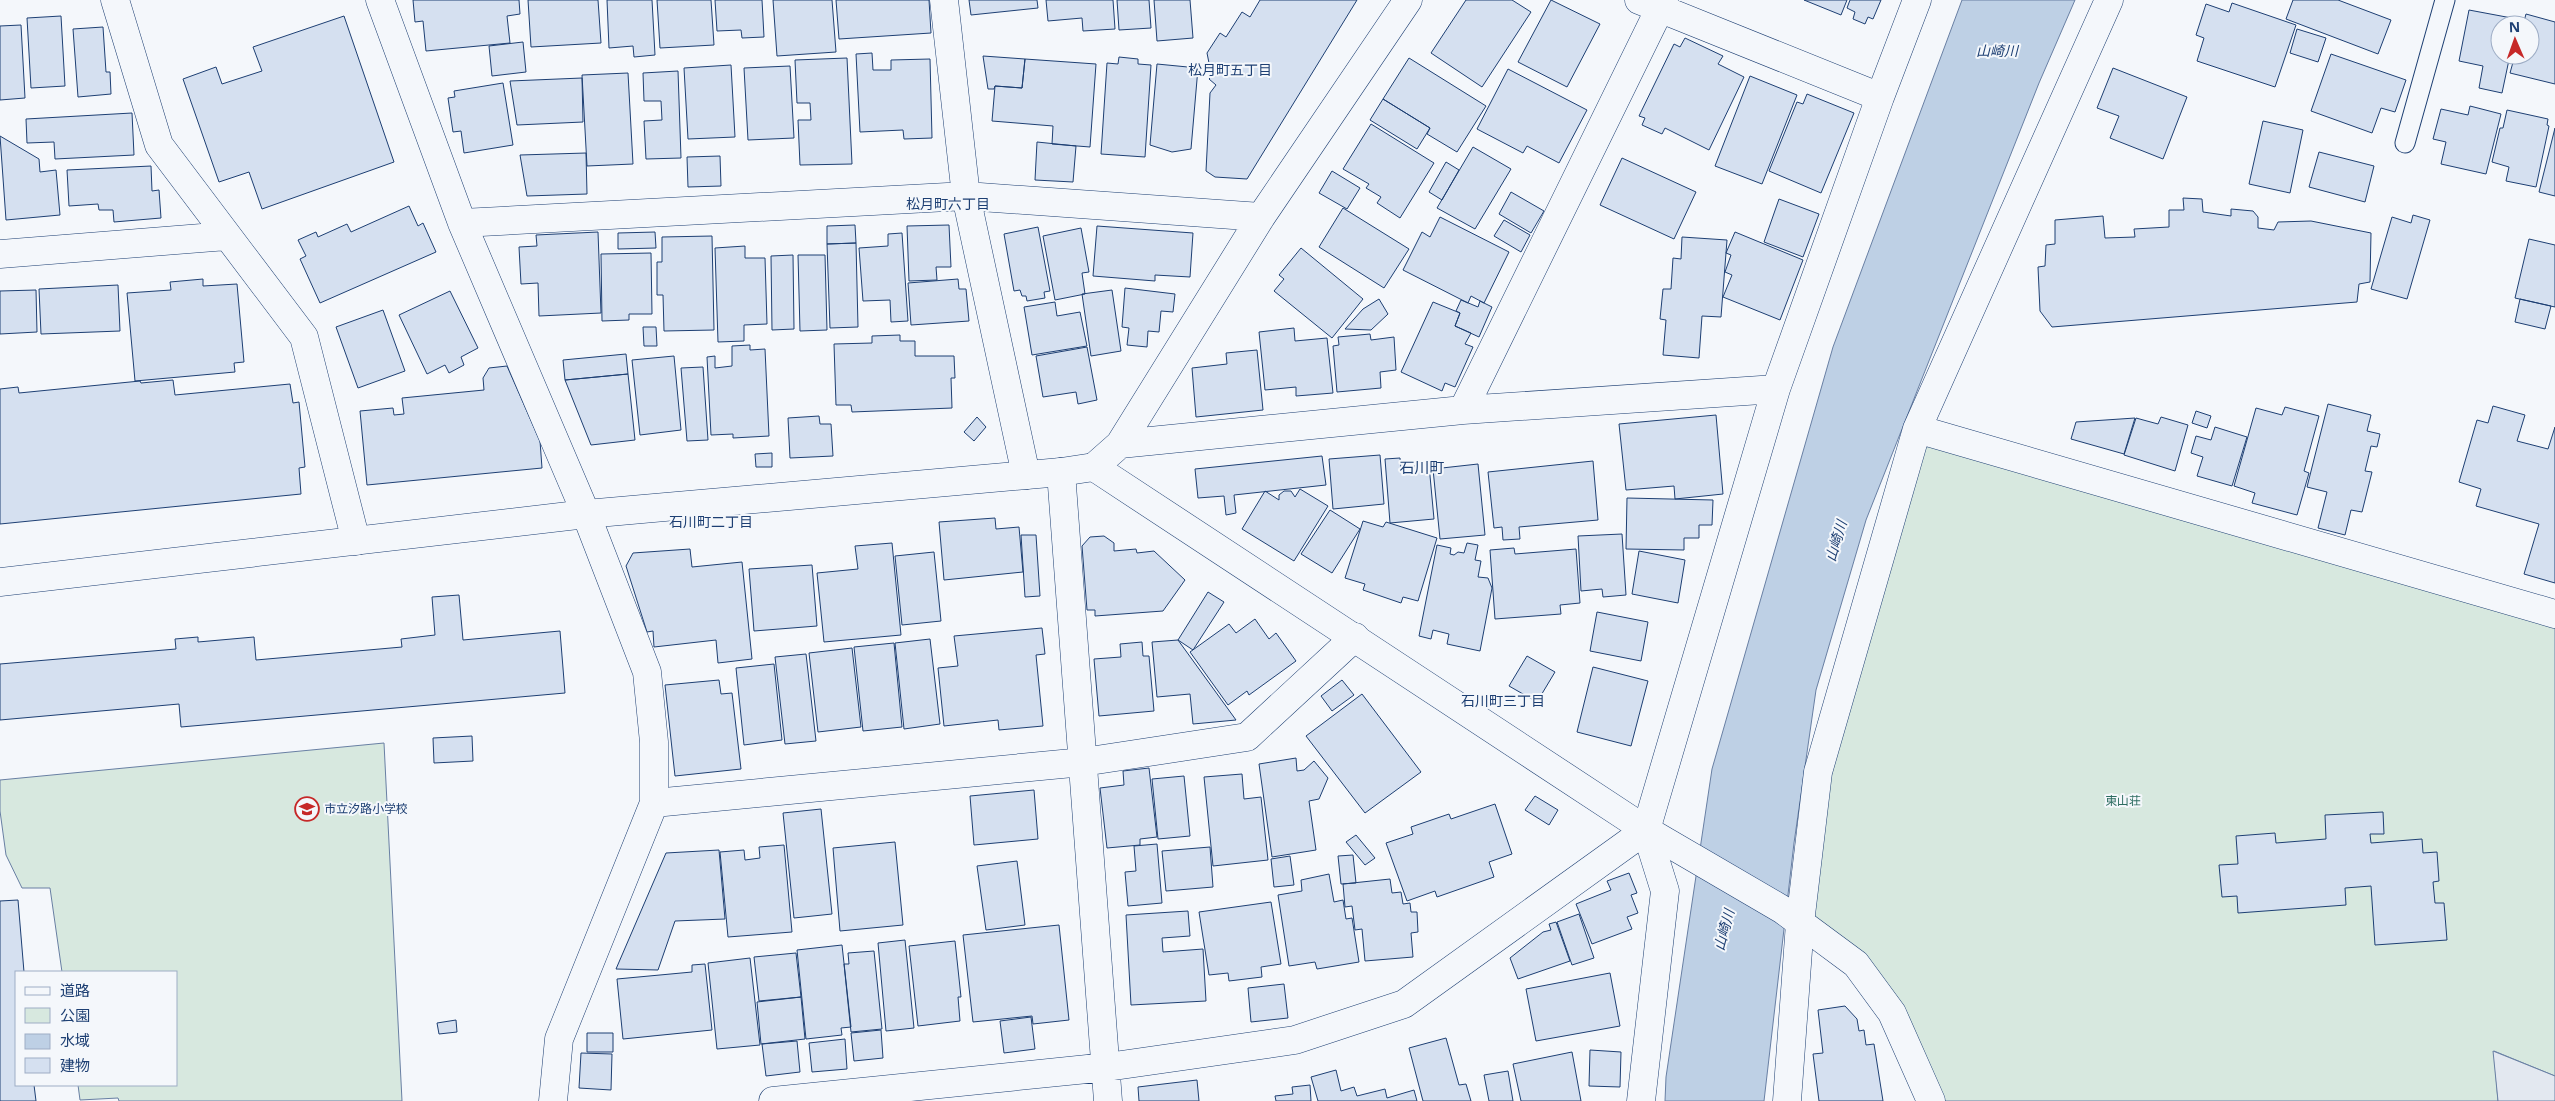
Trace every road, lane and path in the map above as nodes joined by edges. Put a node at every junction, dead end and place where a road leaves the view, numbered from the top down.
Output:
1 (115, 0) edge
2 (380, 0) edge
3 (944, 0) edge
4 (1408, 0) edge
5 (1917, 0) edge
6 (2109, 0) edge
7 (2445, 0) edge
8 (1654, 3) edge
9 (1880, 97) junction
10 (2405, 143) dead end
11 (966, 196) junction
12 (1261, 217) junction
13 (462, 223) junction
14 (227, 236) junction
15 (0, 254) edge
16 (1776, 389) junction
17 (1463, 410) junction
18 (1917, 429) junction
19 (1120, 444) junction
20 (1094, 466) junction
21 (1060, 472) junction
22 (1026, 474) junction
23 (586, 514) junction
24 (356, 541) junction
25 (0, 582) edge
26 (2555, 614) edge
27 (1355, 637) junction
28 (1083, 762) junction
29 (654, 803) junction
30 (1646, 830) junction
31 (1792, 917) junction
32 (1107, 1067) junction
33 (553, 1101) edge
34 (773, 1101) edge
35 (1108, 1101) edge
36 (1641, 1101) edge
37 (1787, 1101) edge
38 (1930, 1101) edge

1 - 14 street
2 - 13 street
3 - 11 street
4 - 12 street
5 - 9 street
6 - 18 street
7 - 10 lane
8 - 9 street
8 - 17 street
9 - 16 street
11 - 12 street
11 - 13 street
11 - 22 street
12 - 19 street
13 - 23 street
14 - 15 street
14 - 24 street
16 - 17 street
16 - 30 street
17 - 19 street
18 - 26 street
18 - 31 street
19 - 20 street
20 - 21 street
20 - 27 street
21 - 22 street
21 - 28 street
22 - 23 street
23 - 24 street
23 - 29 street
24 - 25 street
27 - 28 street
27 - 30 street
28 - 29 street
28 - 32 street
29 - 33 street
30 - 31 street
30 - 32 street
30 - 36 street
31 - 37 street
31 - 38 street
32 - 34 street
32 - 35 street

